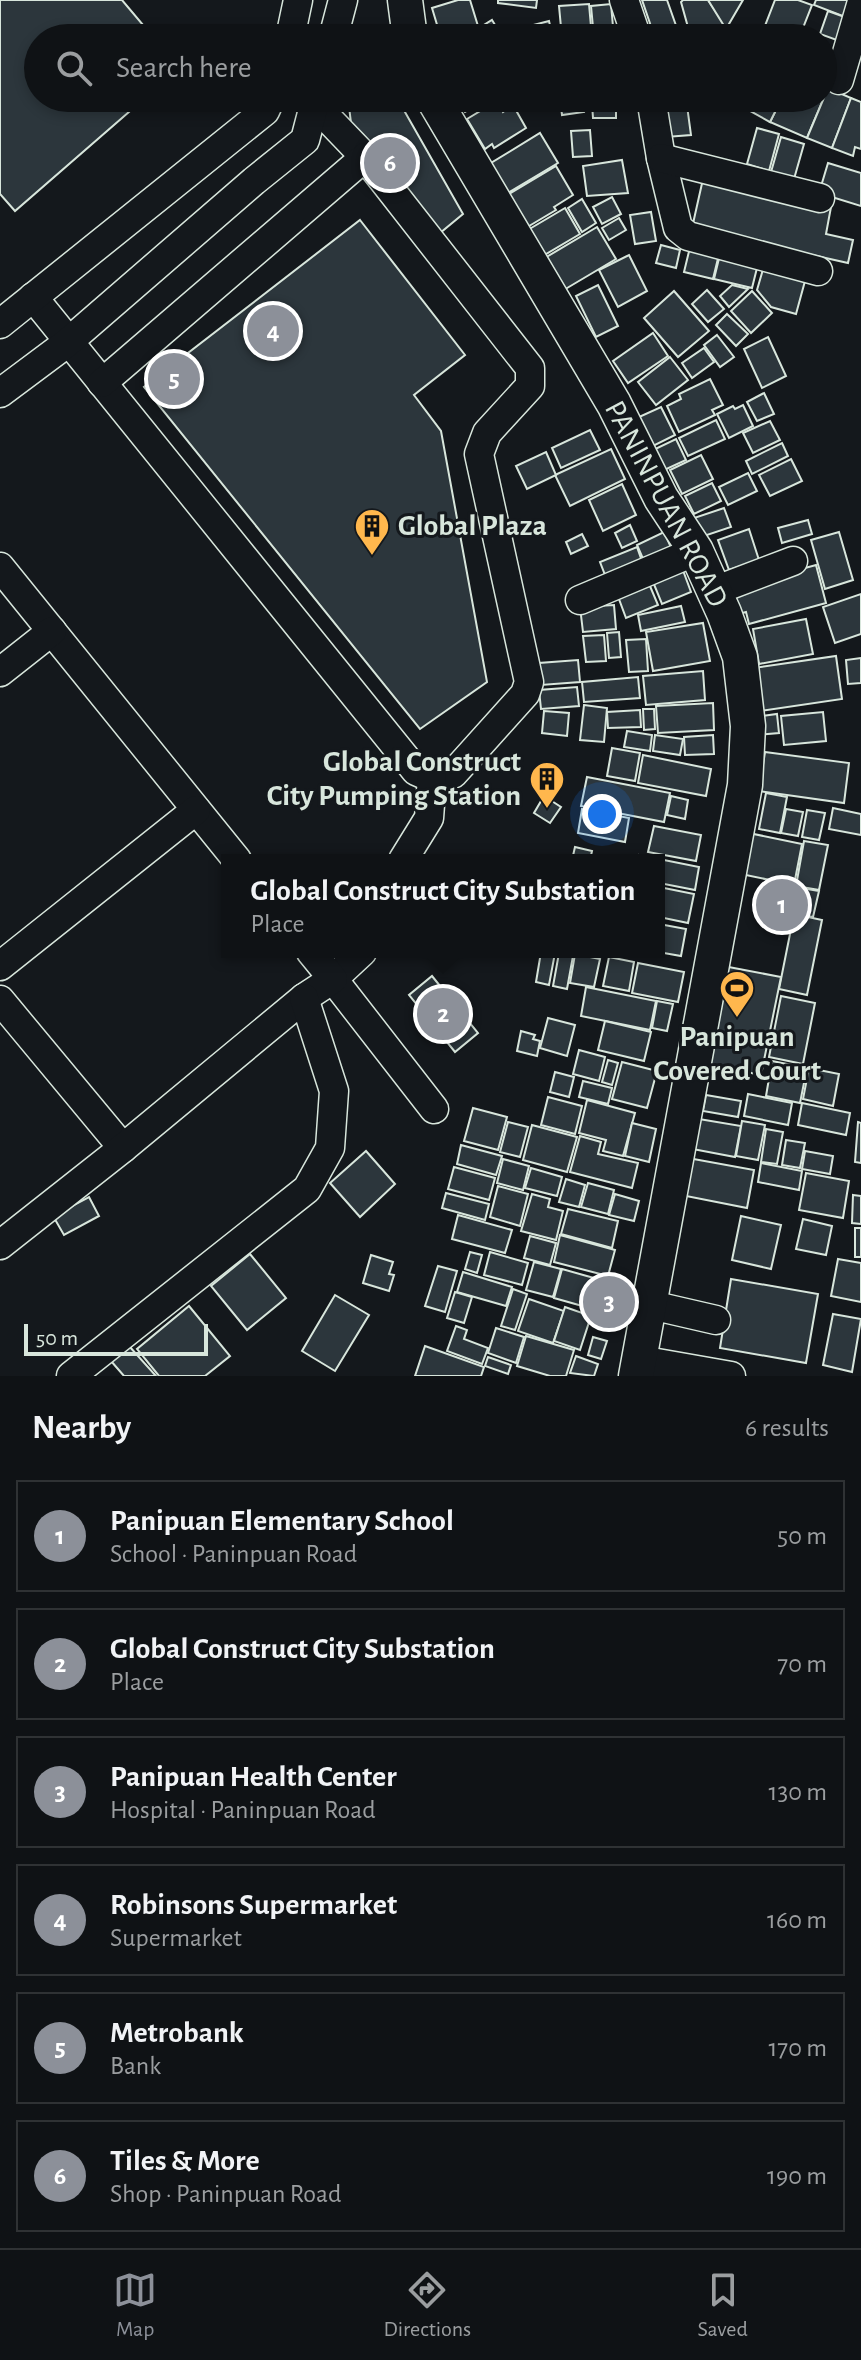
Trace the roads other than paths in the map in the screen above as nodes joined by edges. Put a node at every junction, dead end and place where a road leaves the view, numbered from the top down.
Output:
1 (298, 0) edge
2 (343, 0) edge
3 (405, 0) edge
4 (624, 0) edge
5 (861, 5) edge
6 (293, 24) edge
7 (337, 24) edge
8 (408, 24) edge
9 (632, 24) edge
10 (841, 81) edge
11 (264, 112) edge
12 (308, 112) edge
13 (322, 112) edge
14 (441, 112) edge
15 (653, 112) edge
16 (365, 157) junction
17 (661, 158) junction
18 (820, 198) dead end
19 (818, 271) dead end
20 (33, 297) junction
21 (0, 324) edge
22 (67, 343) junction
23 (102, 383) junction
24 (0, 393) edge
25 (696, 551) junction
26 (793, 561) dead end
27 (0, 567) edge
28 (714, 591) junction
29 (580, 600) dead end
30 (52, 631) junction
31 (0, 672) edge
32 (432, 778) junction
33 (196, 810) junction
34 (232, 854) edge
35 (407, 854) edge
36 (316, 958) edge
37 (356, 958) edge
38 (0, 966) edge
39 (333, 979) junction
40 (304, 998) junction
41 (0, 1000) edge
42 (434, 1109) dead end
43 (123, 1148) junction
44 (0, 1245) edge
45 (651, 1305) junction
46 (716, 1320) dead end
47 (638, 1368) edge
48 (71, 1376) edge
49 (731, 1376) edge

1 - 6 street
2 - 7 street
3 - 8 main road
4 - 9 street
5 - 10 street
11 - 20 street
12 - 22 street
13 - 16 street
14 - 25 main road, PANINPUAN ROAD
15 - 17 street
16 - 23 street
16 - 32 street
17 - 18 street
17 - 19 street
20 - 21 street
20 - 22 street
22 - 23 street
22 - 24 street
23 - 32 street
25 - 28 main road, PANINPUAN ROAD
25 - 29 street
26 - 28 street
27 - 30 street
28 - 45 main road, PANINPUAN ROAD
30 - 31 street
30 - 33 street
32 - 35 street
33 - 34 street
33 - 38 street
36 - 39 street
37 - 39 street
39 - 40 street
39 - 42 street
40 - 43 street
40 - 48 street
41 - 43 street
43 - 44 street
45 - 46 street
45 - 47 main road, PANINPUAN ROAD
47 - 49 street

